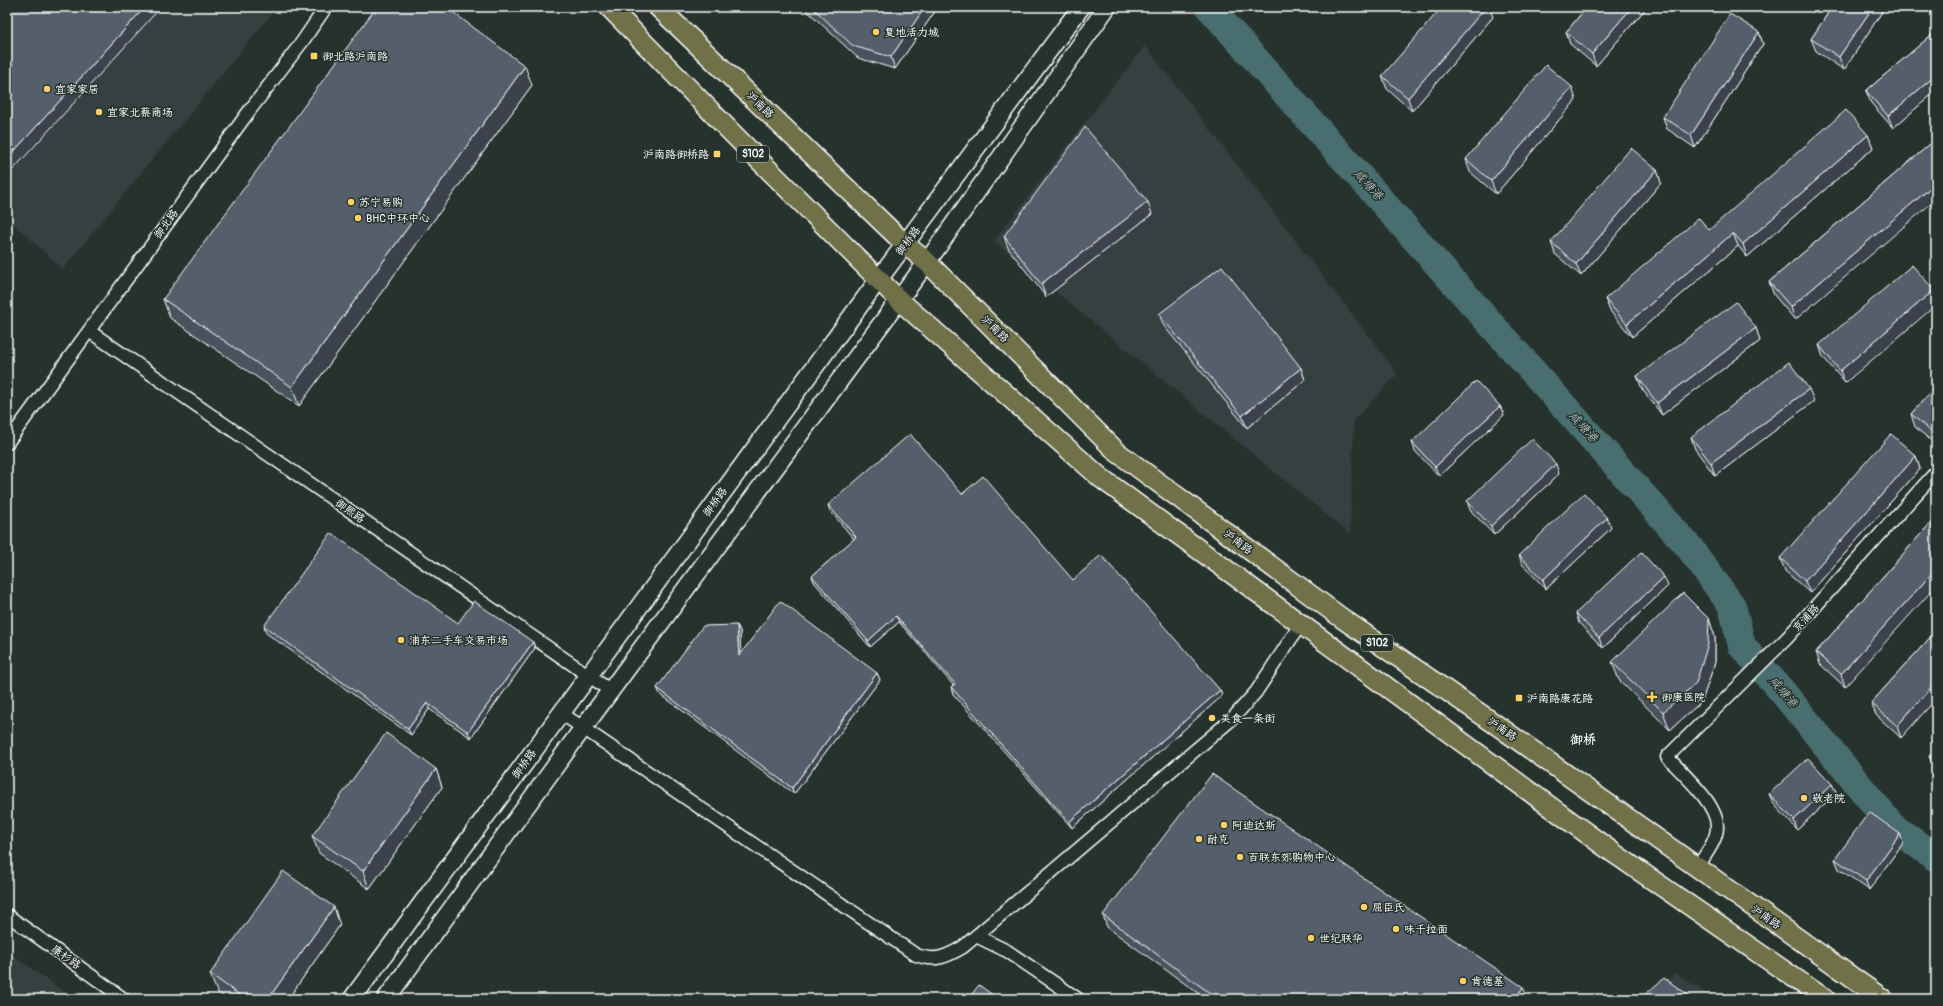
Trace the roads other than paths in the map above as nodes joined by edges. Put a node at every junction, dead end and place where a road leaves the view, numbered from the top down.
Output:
1 (326, 7) edge
2 (609, 7) edge
3 (658, 7) edge
4 (1081, 7) edge
5 (1107, 7) edge
6 (906, 244) junction
7 (927, 262) junction
8 (879, 279) junction
9 (899, 300) junction
10 (88, 331) junction
11 (7, 443) edge
12 (1936, 472) edge
13 (1300, 625) junction
14 (588, 675) junction
15 (611, 691) junction
16 (561, 713) junction
17 (583, 728) junction
18 (1697, 868) junction
19 (7, 916) edge
20 (976, 936) junction
21 (124, 999) edge
22 (352, 999) edge
23 (386, 999) edge
24 (1078, 999) edge
25 (1825, 999) edge
26 (1882, 999) edge

1 - 10 street, 御北路
2 - 8 main road, S102
3 - 6 main road, 沪南路 / S102
4 - 6 main road, 御桥路
5 - 7 main road
6 - 7 main road, 沪南路 / S102
6 - 8 main road, 御桥路
7 - 9 main road
7 - 18 main road, 沪南路 / S102
8 - 9 main road, S102
8 - 14 main road, 御桥路
9 - 13 main road, S102
9 - 15 main road
10 - 11 street, 御北路
10 - 14 street, 御熙路
12 - 18 street, 京浦路
13 - 20 street
13 - 25 main road, S102
14 - 15 street, 御熙路
14 - 16 main road, 御桥路
15 - 17 main road
16 - 17 street
16 - 22 main road, 御桥路
17 - 20 street
17 - 23 main road
18 - 26 main road, 沪南路 / S102
19 - 21 street, 康杉路
20 - 24 street

